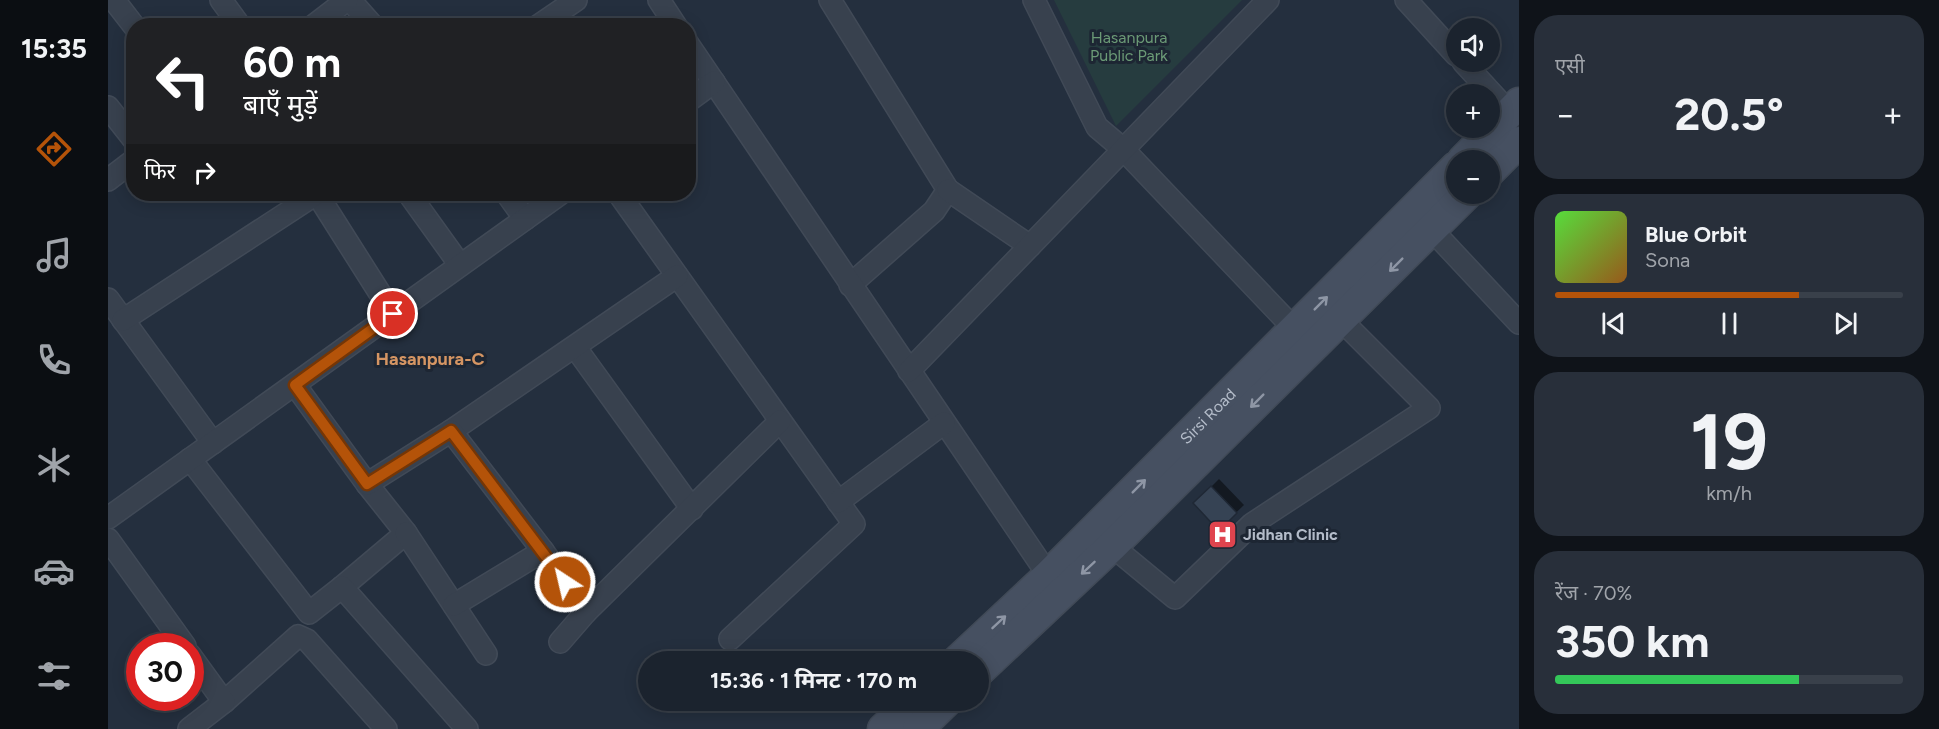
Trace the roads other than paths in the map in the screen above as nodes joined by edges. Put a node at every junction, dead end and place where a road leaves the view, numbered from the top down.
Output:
1 (114, 0) edge
2 (221, 0) edge
3 (349, 0) edge
4 (576, 0) edge
5 (658, 0) edge
6 (830, 0) edge
7 (1035, 0) edge
8 (1268, 0) edge
9 (1406, 0) edge
10 (128, 18) edge
11 (234, 18) edge
12 (324, 18) edge
13 (366, 18) edge
14 (550, 18) edge
15 (670, 18) edge
16 (1446, 44) edge
17 (696, 56) edge
18 (1473, 72) edge
19 (714, 82) junction
20 (696, 95) edge
21 (108, 107) edge
22 (1516, 113) edge
23 (126, 130) edge
24 (1519, 142) edge
25 (1123, 149) junction
26 (1473, 150) edge
27 (1500, 161) edge
28 (126, 166) edge
29 (1446, 178) edge
30 (108, 180) edge
31 (948, 190) junction
32 (306, 201) edge
33 (321, 201) edge
34 (415, 201) edge
35 (512, 201) edge
36 (550, 201) edge
37 (624, 201) edge
38 (1457, 204) edge
39 (525, 219) junction
40 (1431, 229) junction
41 (1030, 246) junction
42 (460, 265) junction
43 (677, 276) junction
44 (850, 285) junction
45 (108, 299) edge
46 (393, 314) junction
47 (123, 320) junction
48 (1341, 320) junction
49 (1519, 323) edge
50 (1304, 338) junction
51 (575, 347) junction
52 (909, 371) junction
53 (295, 385) junction
54 (780, 421) junction
55 (944, 423) junction
56 (451, 431) junction
57 (213, 443) junction
58 (190, 459) junction
59 (367, 484) junction
60 (838, 502) junction
61 (692, 509) junction
62 (109, 516) edge
63 (406, 533) junction
64 (108, 539) edge
65 (1112, 546) junction
66 (543, 551) junction
67 (1055, 585) junction
68 (342, 587) junction
69 (454, 605) junction
70 (586, 612) junction
71 (309, 613) junction
72 (175, 633) edge
73 (298, 636) junction
74 (730, 639) dead end
75 (560, 642) dead end
76 (970, 651) edge
77 (486, 654) dead end
78 (989, 660) edge
79 (204, 674) edge
80 (224, 702) junction
81 (902, 711) edge
82 (937, 711) edge
83 (189, 729) edge
84 (386, 729) edge
85 (467, 729) edge
86 (883, 729) edge
87 (918, 729) edge

1 - 10 street
2 - 11 street
3 - 12 street
3 - 13 street
4 - 14 street
5 - 15 street
6 - 31 street
7 - 25 street
8 - 25 street
9 - 16 street
17 - 19 street
18 - 22 street
19 - 20 street
19 - 44 street
21 - 23 street
22 - 26 street
24 - 27 street
25 - 41 street
25 - 50 street
28 - 30 street
50 -> 29 street, Sirsi Road
31 - 41 street
31 - 44 street
32 - 47 street
33 - 46 street
34 - 42 street
35 - 39 street
36 - 39 street
37 - 43 street
38 - 40 street, Sirsi Road
39 - 42 street
40 -> 48 street, Sirsi Road
40 - 49 street
41 - 52 street
42 - 46 street
43 - 51 street
43 - 54 street
44 - 52 street
45 - 47 street
46 - 53 street
47 - 57 street
48 - 50 street, Sirsi Road
48 - 65 street
50 -> 65 street, Sirsi Road
67 -> 50 street, Sirsi Road
51 - 56 street
51 - 61 street
52 - 55 street
53 - 57 street
53 - 59 street
54 - 60 street
54 - 61 street
55 - 60 street
55 - 67 street
56 - 59 street
56 - 66 street
57 - 58 street
58 - 62 street
58 - 71 street
59 - 63 street
60 - 74 street
61 - 70 street
63 - 68 street
63 - 69 street
64 - 72 street
65 -> 67 street, Sirsi Road
66 - 69 street
66 - 70 street
76 -> 67 street, Sirsi Road
67 - 78 street, Sirsi Road
68 - 71 street
68 - 85 street
69 - 77 street
70 - 75 street
71 - 73 street
73 - 80 street
73 - 84 street
79 - 80 street
80 - 83 street
81 - 86 street
82 - 87 street

